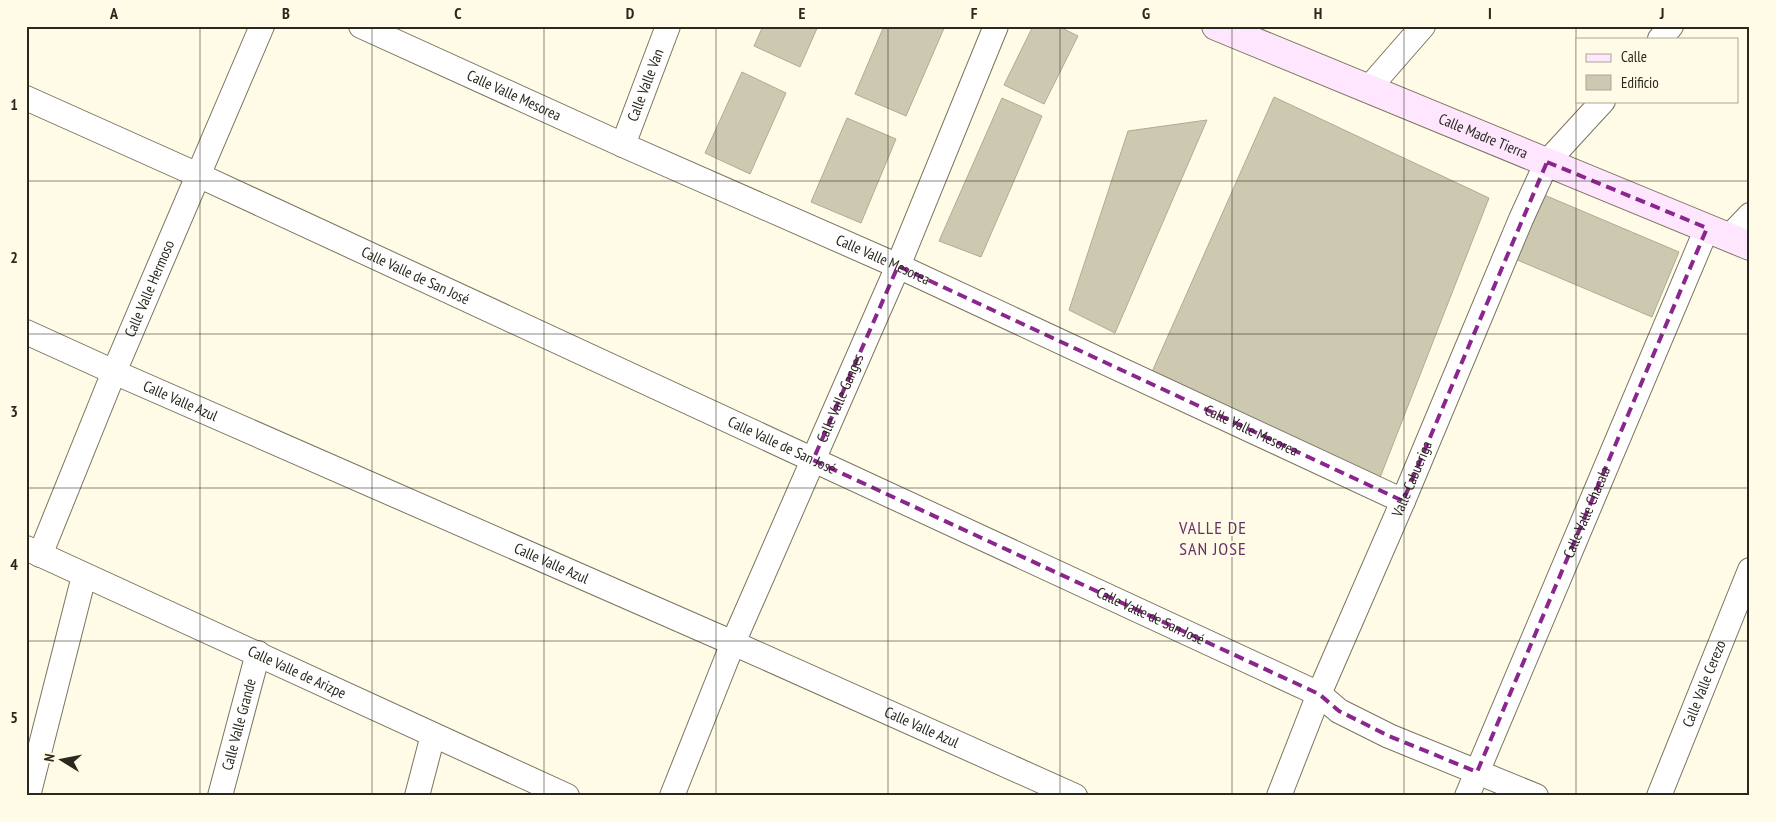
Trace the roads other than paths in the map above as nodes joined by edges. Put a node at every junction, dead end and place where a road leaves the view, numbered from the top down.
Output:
1 (262, 26) edge
2 (361, 26) edge
3 (668, 26) edge
4 (996, 26) edge
5 (1216, 26) edge
6 (1423, 26) edge
7 (1671, 26) edge
8 (1661, 38) edge
9 (1368, 89) junction
10 (26, 98) edge
11 (1603, 102) edge
12 (623, 145) junction
13 (1547, 162) junction
14 (198, 175) junction
15 (1750, 215) edge
16 (1729, 237) edge
17 (898, 266) junction
18 (26, 332) edge
19 (114, 372) junction
20 (813, 460) junction
21 (1403, 501) junction
22 (33, 551) edge
23 (1750, 570) edge
24 (84, 576) junction
25 (734, 643) junction
26 (258, 653) junction
27 (1319, 694) junction
28 (433, 735) junction
29 (1477, 772) junction
30 (28, 796) edge
31 (220, 796) edge
32 (417, 796) edge
33 (567, 796) edge
34 (672, 796) edge
35 (1075, 796) edge
36 (1279, 796) edge
37 (1467, 796) edge
38 (1536, 796) edge
39 (1659, 796) edge

1 - 14 street, Calle Valle Hermoso
2 - 12 street, Calle Valle Mesorea
3 - 12 street, Calle Valle Van
4 - 17 street, Calle Valle Ganges
5 - 9 street, Calle Madre Tierra
6 - 9 street
7 - 8 street
9 - 13 street, Calle Madre Tierra
10 - 14 street, Calle Valle de San José
11 - 13 street, Valle Cabueriga
12 - 17 street, Calle Valle Mesorea
13 - 16 street, Calle Madre Tierra
13 - 21 street, Valle Cabueriga
14 - 19 street, Calle Valle Hermoso
14 - 20 street, Calle Valle de San José
15 - 16 street, Calle Valle Chacala
16 - 29 street, Calle Valle Chacala
17 - 20 street, Calle Valle Ganges
17 - 21 street, Calle Valle Mesorea
18 - 19 street, Calle Valle Azul
19 - 22 street, Calle Valle Hermoso
19 - 25 street, Calle Valle Azul
20 - 25 street, Calle Valle Ganges
20 - 27 street, Calle Valle de San José
21 - 27 street, Valle Cabueriga
22 - 24 street, Calle Valle de Arizpe
23 - 39 street, Calle Valle Cerezo
24 - 26 street, Calle Valle de Arizpe
24 - 30 street
25 - 34 street, Calle Valle Ganges
25 - 35 street, Calle Valle Azul
26 - 28 street, Calle Valle de Arizpe
26 - 31 street, Calle Valle Grande
27 - 29 street, Calle Valle de San José
27 - 36 street, Valle Cabueriga
28 - 32 street
28 - 33 street, Calle Valle de Arizpe
29 - 37 street, Calle Valle Chacala
29 - 38 street, Calle Valle de San José

